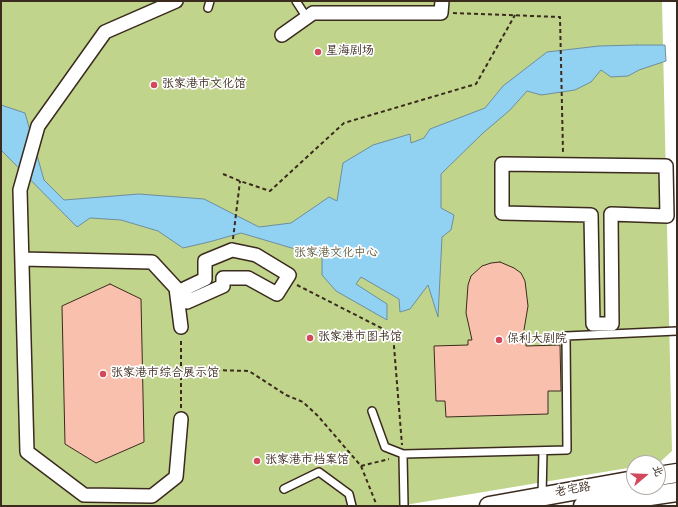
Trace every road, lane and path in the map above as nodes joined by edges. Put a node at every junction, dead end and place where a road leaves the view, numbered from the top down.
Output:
1 (176, 1) edge
2 (296, 1) edge
3 (442, 7) edge
4 (515, 15) junction
5 (307, 18) junction
6 (282, 34) dead end
7 (563, 165) junction
8 (223, 174) dead end
9 (240, 181) junction
10 (232, 250) junction
11 (22, 259) junction
12 (286, 280) junction
13 (181, 327) joint
14 (677, 331) edge
15 (181, 371) junction
16 (372, 411) dead end
17 (181, 419) joint
18 (543, 451) junction
19 (403, 454) junction
20 (373, 464) dead end
21 (361, 466) junction
22 (677, 473) edge
23 (666, 475) edge
24 (626, 481) edge
25 (284, 488) dead end
26 (677, 492) edge
27 (542, 497) junction
28 (123, 501) edge
29 (352, 506) edge
30 (377, 506) edge
31 (404, 506) edge
32 (489, 506) edge
33 (583, 506) edge

1 - 11 street
2 - 5 lane
3 - 4 path
3 - 5 street
4 - 7 path
4 - 9 path
5 - 6 street
7 - 7 street
8 - 9 path
9 - 10 path
10 - 12 street
10 - 12 street
11 - 13 street
11 - 28 street
12 - 19 path
13 - 15 path
14 - 18 lane
15 - 17 path
15 - 21 path
16 - 19 lane
17 - 28 street
18 - 19 lane
18 - 27 lane
19 - 31 lane
20 - 21 path
21 - 30 path
22 - 23 street
24 - 27 street, 老宅路
25 - 29 lane
26 - 33 street, 老宅路
27 - 32 street, 老宅路

